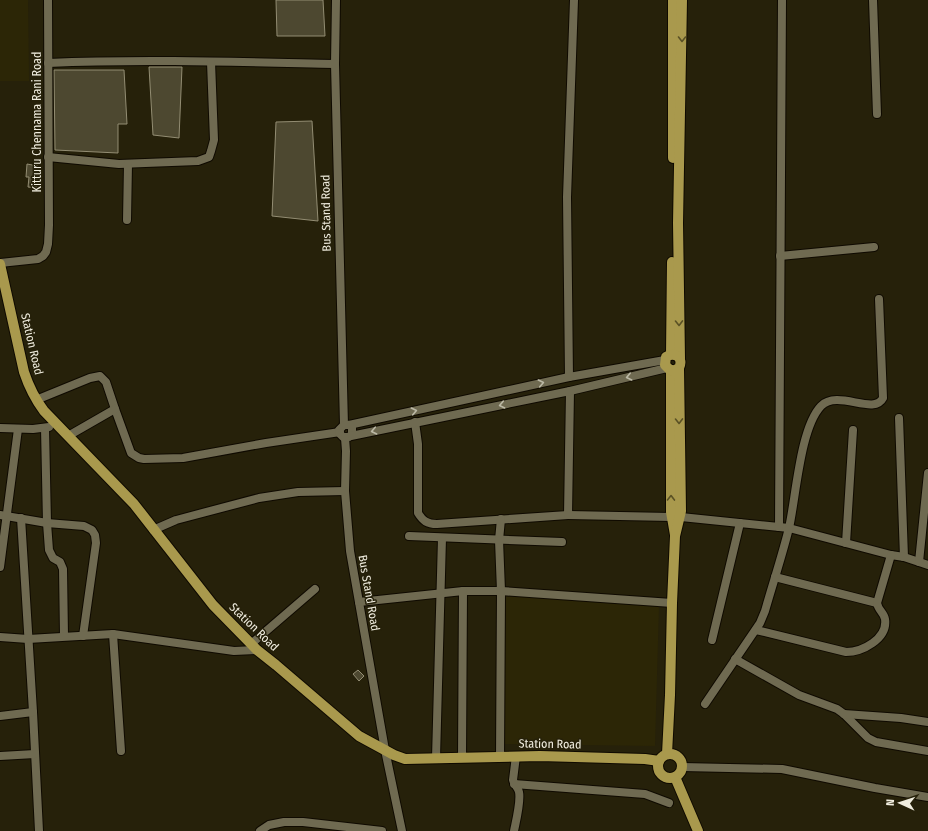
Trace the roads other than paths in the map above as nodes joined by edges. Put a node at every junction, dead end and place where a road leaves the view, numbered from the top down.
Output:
1 (48, 0) edge
2 (336, 0) edge
3 (574, 0) edge
4 (674, 0) edge
5 (682, 0) edge
6 (782, 0) edge
7 (873, 0) edge
8 (212, 62) junction
9 (48, 63) junction
10 (335, 64) junction
11 (877, 114) dead end
12 (48, 156) junction
13 (128, 164) junction
14 (127, 220) dead end
15 (874, 247) dead end
16 (780, 256) junction
17 (0, 264) edge
18 (2, 278) edge
19 (879, 299) dead end
20 (672, 363) junction
21 (569, 377) junction
22 (570, 390) junction
23 (36, 400) junction
24 (114, 409) junction
25 (899, 418) dead end
26 (415, 422) junction
27 (58, 425) junction
28 (0, 428) edge
29 (45, 428) junction
30 (18, 429) junction
31 (853, 430) dead end
32 (346, 431) junction
33 (68, 436) junction
34 (928, 473) edge
35 (345, 491) junction
36 (4, 515) edge
37 (568, 515) junction
38 (676, 517) junction
39 (21, 518) junction
40 (501, 519) junction
41 (47, 522) junction
42 (740, 523) junction
43 (779, 527) junction
44 (789, 528) junction
45 (153, 530) junction
46 (409, 536) dead end
47 (442, 538) junction
48 (499, 540) junction
49 (562, 542) dead end
50 (846, 543) junction
51 (891, 555) junction
52 (904, 557) junction
53 (919, 562) junction
54 (928, 565) edge
55 (0, 567) edge
56 (775, 577) junction
57 (316, 589) dead end
58 (501, 590) junction
59 (463, 592) junction
60 (440, 594) junction
61 (359, 602) junction
62 (672, 603) junction
63 (877, 603) junction
64 (756, 630) junction
65 (113, 634) junction
66 (64, 636) junction
67 (83, 636) junction
68 (0, 637) edge
69 (28, 639) junction
70 (712, 640) dead end
71 (254, 647) junction
72 (735, 659) junction
73 (705, 704) dead end
74 (33, 712) junction
75 (844, 714) junction
76 (0, 716) edge
77 (928, 722) edge
78 (385, 750) junction
79 (928, 750) edge
80 (121, 751) dead end
81 (35, 754) junction
82 (667, 754) junction
83 (0, 756) edge
84 (516, 756) junction
85 (462, 757) junction
86 (500, 757) junction
87 (436, 758) junction
88 (659, 761) junction
89 (682, 767) junction
90 (674, 777) junction
91 (514, 784) junction
92 (928, 797) edge
93 (669, 803) dead end
94 (39, 831) edge
95 (260, 831) edge
96 (382, 831) edge
97 (402, 831) edge
98 (514, 831) edge
99 (698, 831) edge

1 - 9 street, Kitturu Chennama Rani Road
2 - 10 street, Bus Stand Road
3 - 21 street
4 - 20 main road
5 -> 20 main road
6 - 16 street
7 - 11 street
8 - 9 street
8 - 10 street
8 - 13 street
9 - 12 street, Kitturu Chennama Rani Road
10 - 32 street, Bus Stand Road
12 - 13 street
12 - 17 street, Kitturu Chennama Rani Road
13 - 14 street
15 - 16 street
16 - 43 street
17 - 18 main road, Station Road
18 - 23 main road, Station Road
19 - 44 street
20 - 21 street
20 -> 22 street
20 - 38 main road
32 -> 21 street
22 -> 26 street
22 - 37 street
23 - 24 street
23 - 27 main road, Station Road
24 - 32 street
24 - 33 street
25 - 52 street
26 -> 32 street
26 - 40 street
27 - 29 street
27 - 33 main road, Station Road
28 - 30 street
29 - 30 street
29 - 41 street
30 - 36 street
31 - 50 street
32 - 35 street, Bus Stand Road
33 - 45 main road, Station Road
34 - 53 street
35 - 45 street
35 - 61 street, Bus Stand Road
36 - 39 street
36 - 55 street
37 - 38 street
37 - 40 street
38 - 42 street
38 - 62 main road
39 - 41 street
39 - 69 street
40 - 48 street
41 - 66 street
41 - 67 street
42 - 43 street
42 - 70 street
43 - 44 street
44 - 50 street
44 - 56 street
45 - 71 main road, Station Road
46 - 47 street
47 - 48 street
47 - 60 street
48 - 49 street
48 - 58 street
50 - 51 street
51 - 52 street
51 - 63 street
52 - 53 street
53 - 54 street
56 - 63 street
56 - 64 street
57 - 71 street
58 - 59 street
58 - 62 street
58 - 86 street
59 - 60 street
59 - 85 street
60 - 61 street
60 - 87 street
61 - 78 street, Bus Stand Road
62 - 82 main road
63 - 64 street
64 - 72 street
65 - 67 street
65 - 71 street
65 - 80 street
66 - 67 street
66 - 69 street
68 - 69 street
69 - 74 street
71 - 78 main road, Station Road
72 - 73 street
72 - 75 street
74 - 76 street
74 - 81 street
75 - 77 street
75 - 79 street
78 - 87 main road, Station Road
78 - 97 street, Bus Stand Road
81 - 83 street
81 - 94 street
82 - 88 main road
82 - 89 main road
84 - 86 main road, Station Road
84 - 88 main road, Station Road
84 - 91 street
85 - 86 main road, Station Road
85 - 87 main road, Station Road
88 - 90 main road
89 - 90 main road
89 - 92 street
90 - 99 main road
91 - 93 street
91 - 98 street
95 - 96 street

